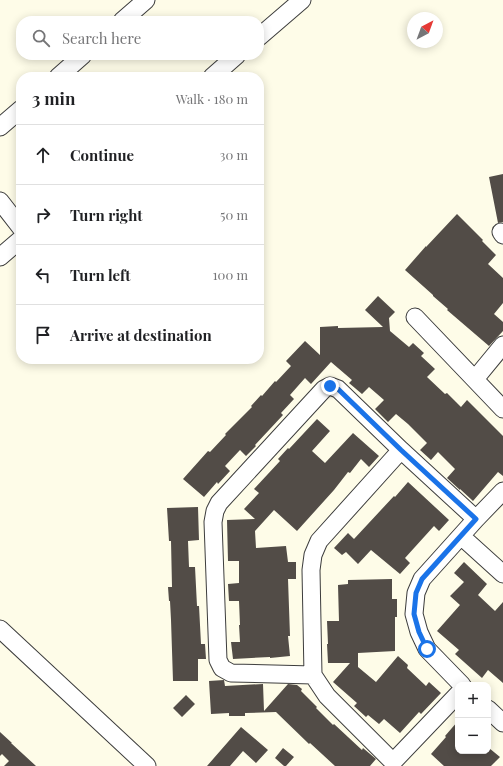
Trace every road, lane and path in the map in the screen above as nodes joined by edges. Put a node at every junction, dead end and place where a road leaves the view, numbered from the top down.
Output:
1 (146, 0) edge
2 (302, 0) edge
3 (128, 16) edge
4 (264, 33) edge
5 (77, 60) edge
6 (231, 60) edge
7 (64, 72) edge
8 (218, 72) edge
9 (16, 113) edge
10 (0, 127) edge
11 (0, 201) edge
12 (16, 222) edge
13 (16, 243) edge
14 (0, 257) edge
15 (415, 317) dead end
16 (503, 345) edge
17 (475, 379) junction
18 (503, 409) edge
19 (401, 450) junction
20 (503, 491) edge
21 (476, 519) junction
22 (461, 536) junction
23 (503, 574) edge
24 (0, 629) edge
25 (313, 675) junction
26 (459, 682) edge
27 (455, 697) edge
28 (491, 712) edge
29 (503, 723) edge
30 (391, 764) edge
31 (147, 766) edge

1 - 3 street
2 - 4 street
5 - 7 street
6 - 8 street
9 - 10 street
11 - 12 street
13 - 14 street
15 - 17 street
16 - 17 street
17 - 18 street
19 - 21 street
19 - 25 street
19 - 25 street
20 - 21 street
21 - 22 street
22 - 23 street
22 - 26 street
24 - 31 street
25 - 30 street
27 - 30 street
28 - 29 street

